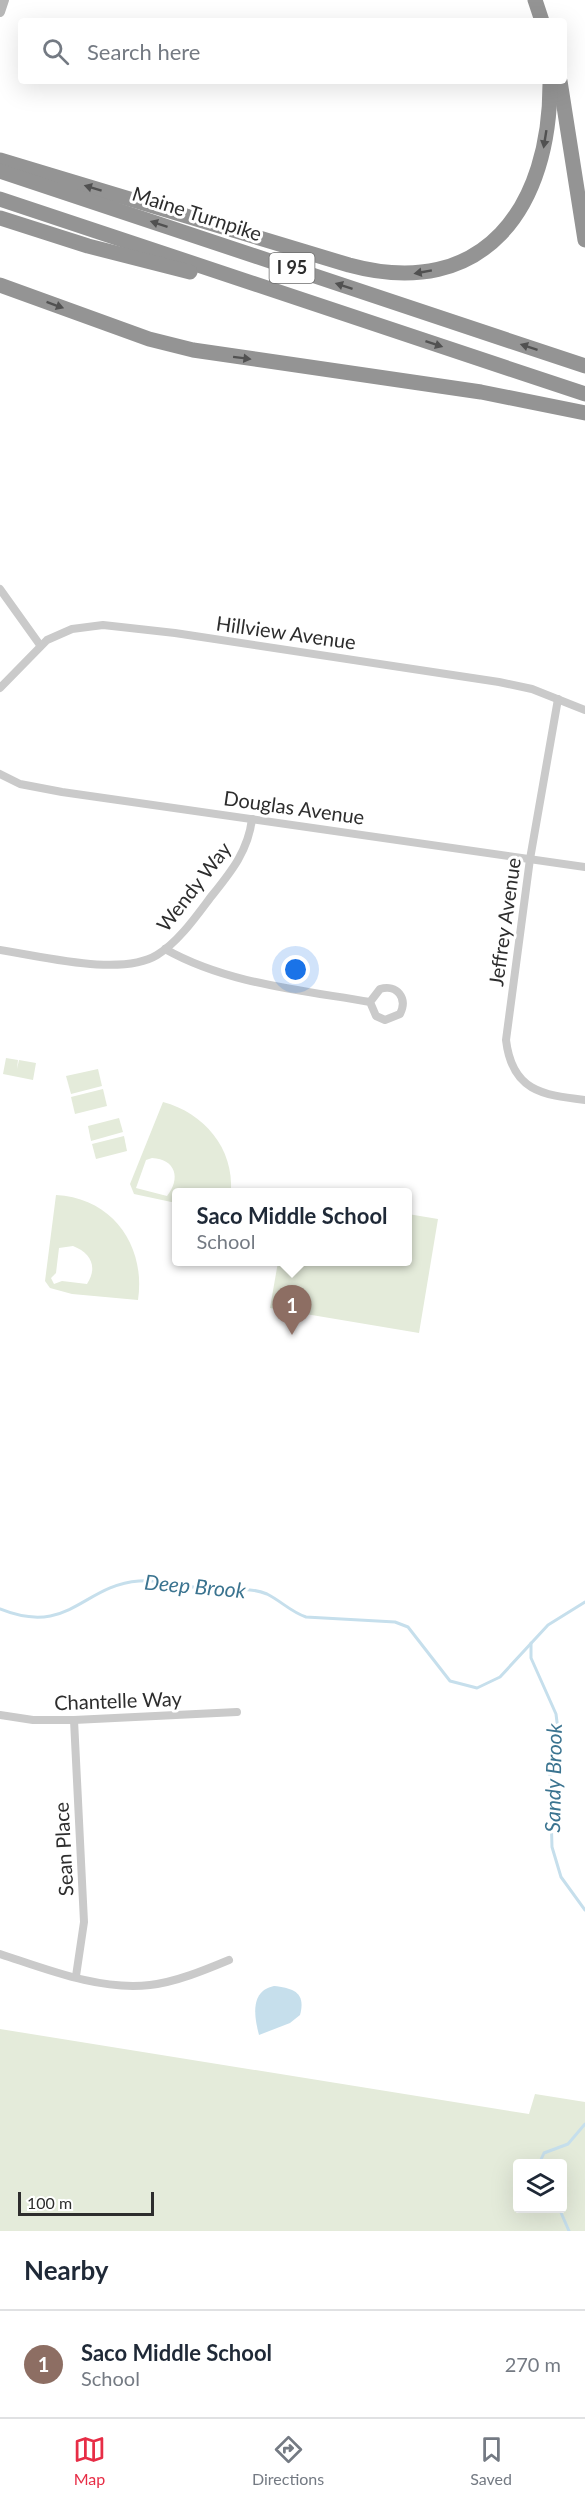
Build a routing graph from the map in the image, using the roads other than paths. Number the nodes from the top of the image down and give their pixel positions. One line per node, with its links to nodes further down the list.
1 (4, 0): 4 (main road)
2 (536, 0): 5 (highway)
3 (545, 0): 6 (highway)
4 (0, 12)
5 (541, 18)
6 (550, 18)
7 (550, 84): 9 (highway, one-way to 9)
8 (560, 84): 13 (highway)
9 (0, 160)
10 (0, 171): 16 (highway, Maine Turnpike / I 95, one-way to 10)
11 (0, 199): 15 (highway, I 95)
12 (0, 218): 15 (highway)
13 (585, 240)
14 (0, 285): 18 (highway, one-way to 18)
15 (292, 297): 17 (highway, I 95, one-way to 17)
16 (585, 366)
17 (585, 394)
18 (585, 413)
19 (0, 589): 20 (street)
20 (40, 645): 21 (street, Hillview Avenue); 22 (street, Hillview Avenue)
21 (0, 688)
22 (558, 699): 23 (street, Hillview Avenue); 26 (street, Jeffrey Avenue)
23 (585, 710)
24 (0, 774): 25 (street, Douglas Avenue)
25 (252, 819): 26 (street, Douglas Avenue); 29 (street, Wendy Way)
26 (530, 859): 27 (street, Douglas Avenue); 31 (street, Jeffrey Avenue)
27 (585, 867)
28 (0, 950): 29 (street, Wendy Way)
29 (165, 950): 30 (street)
30 (370, 1002): 30 (street)
31 (585, 1100)
32 (237, 1712): 34 (street, Chantelle Way)
33 (0, 1715): 34 (street, Chantelle Way)
34 (74, 1720): 37 (street, Sean Place)
35 (0, 1954): 37 (street)
36 (229, 1960): 37 (street)
37 (76, 1976)

